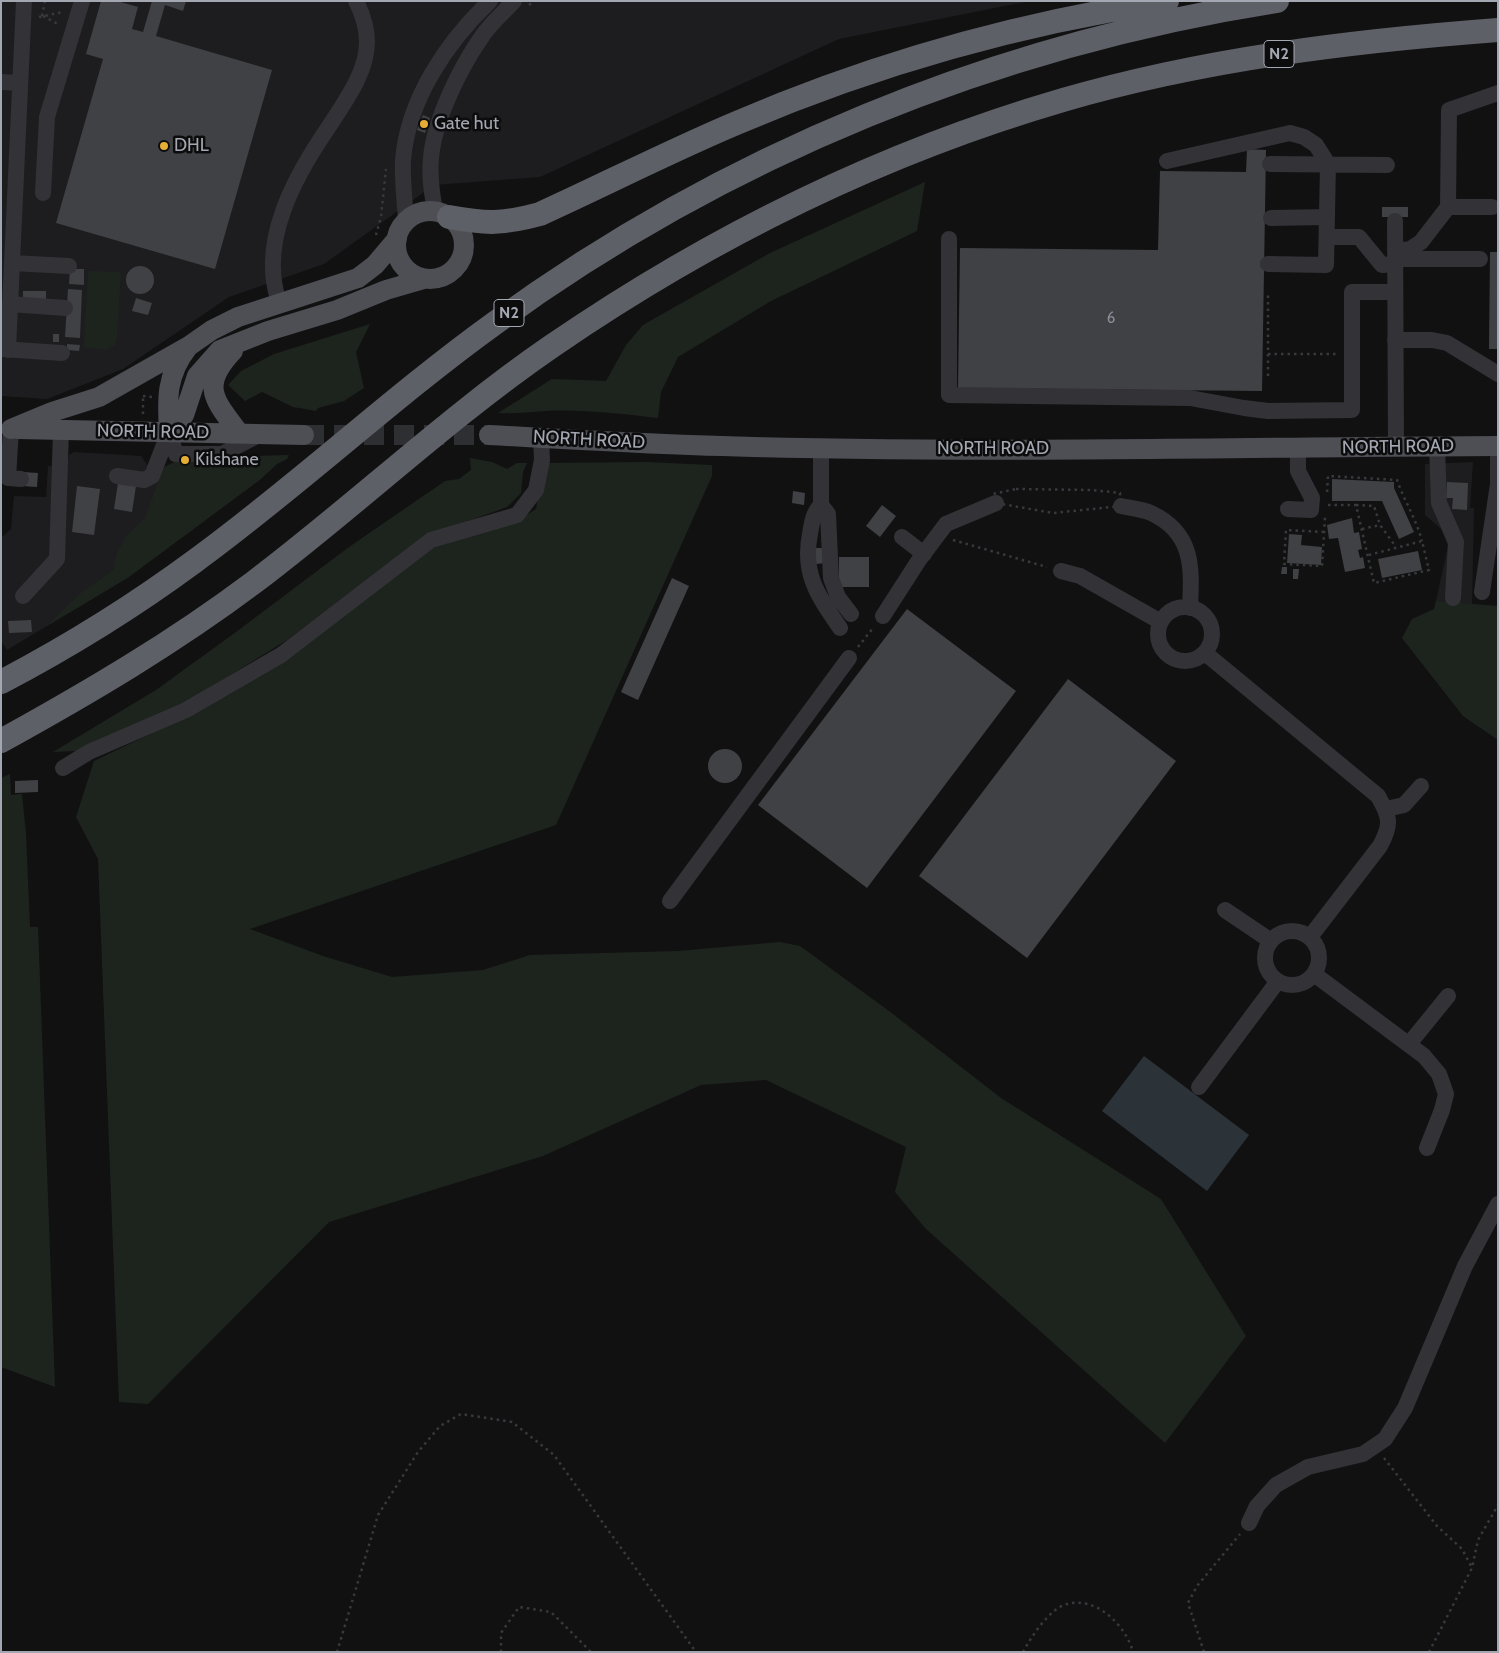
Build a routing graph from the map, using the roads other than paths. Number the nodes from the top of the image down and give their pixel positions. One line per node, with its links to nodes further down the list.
1 (82, 1): 16 (street)
2 (356, 1): 34 (street)
3 (490, 1): 23 (street)
4 (1167, 1): 19 (highway)
5 (1277, 1): 75 (highway, N2)
6 (24, 4): 10 (street)
7 (519, 6): 19 (street)
8 (1498, 30): 76 (highway, N2)
9 (1, 82): 10 (street)
10 (20, 83): 29 (street)
11 (1498, 93): 18 (street)
12 (1167, 161): 14 (street)
13 (1270, 164): 14 (street)
14 (1328, 164): 15 (street); 20 (street)
15 (1387, 165)
16 (43, 192)
17 (1492, 207): 18 (street)
18 (1448, 208): 27 (street)
19 (442, 214): 23 (main road); 32 (main road)
20 (1327, 217): 21 (street); 24 (street)
21 (1271, 218)
22 (1395, 221): 27 (street)
23 (406, 222): 25 (main road)
24 (1327, 237): 27 (street); 30 (street)
25 (397, 239): 32 (main road); 34 (main road)
26 (949, 239): 33 (street)
27 (1395, 258): 28 (street); 33 (street)
28 (1480, 259)
29 (12, 263): 31 (street); 35 (street)
30 (1268, 264)
31 (69, 266)
32 (424, 279): 38 (main road)
33 (1395, 292): 37 (street)
34 (279, 302): 39 (main road)
35 (10, 304): 36 (street); 40 (street)
36 (65, 308)
37 (1395, 340): 42 (street); 53 (street)
38 (241, 342): 45 (main road); 46 (main road)
39 (189, 346): 43 (main road); 45 (main road)
40 (5, 349): 41 (street)
41 (62, 353)
42 (1498, 374)
43 (6, 429): 44 (main road, NORTH ROAD); 57 (street)
44 (61, 430): 45 (main road, NORTH ROAD); 66 (street)
45 (169, 432): 46 (main road, NORTH ROAD); 47 (street); 56 (street)
46 (239, 434): 47 (main road, NORTH ROAD)
47 (261, 434): 48 (main road, NORTH ROAD)
48 (304, 435)
49 (489, 436): 50 (main road, NORTH ROAD)
50 (542, 438): 54 (main road, NORTH ROAD); 77 (street)
51 (1438, 446): 52 (main road, NORTH ROAD); 53 (main road, NORTH ROAD); 67 (street)
52 (1498, 446): 65 (street)
53 (1396, 447): 55 (main road, NORTH ROAD)
54 (821, 448): 55 (main road, NORTH ROAD); 59 (street)
55 (1298, 449): 61 (street)
56 (117, 476)
57 (21, 479)
58 (996, 503): 63 (street)
59 (821, 505): 69 (street); 72 (street)
60 (1121, 506): 68 (street)
61 (1288, 509)
62 (902, 538): 63 (street)
63 (924, 554): 70 (street)
64 (1061, 571): 71 (street)
65 (1482, 592)
66 (23, 596)
67 (1453, 598)
68 (1190, 608): 71 (street); 73 (street)
69 (851, 614)
70 (883, 616)
71 (1161, 622): 73 (street)
72 (840, 628)
73 (1205, 653): 79 (street)
74 (849, 658): 80 (street)
75 (1, 682)
76 (1, 741)
77 (63, 768)
78 (1420, 786): 79 (street)
79 (1386, 809): 82 (street)
80 (670, 901)
81 (1225, 910): 83 (street)
82 (1310, 937): 83 (street); 84 (street)
83 (1271, 941): 85 (street)
84 (1314, 974): 85 (street); 87 (street)
85 (1278, 981): 88 (street)
86 (1448, 996): 87 (street)
87 (1409, 1044): 89 (street)
88 (1199, 1087)
89 (1427, 1148)
90 (1498, 1204): 91 (street)
91 (1249, 1523)

